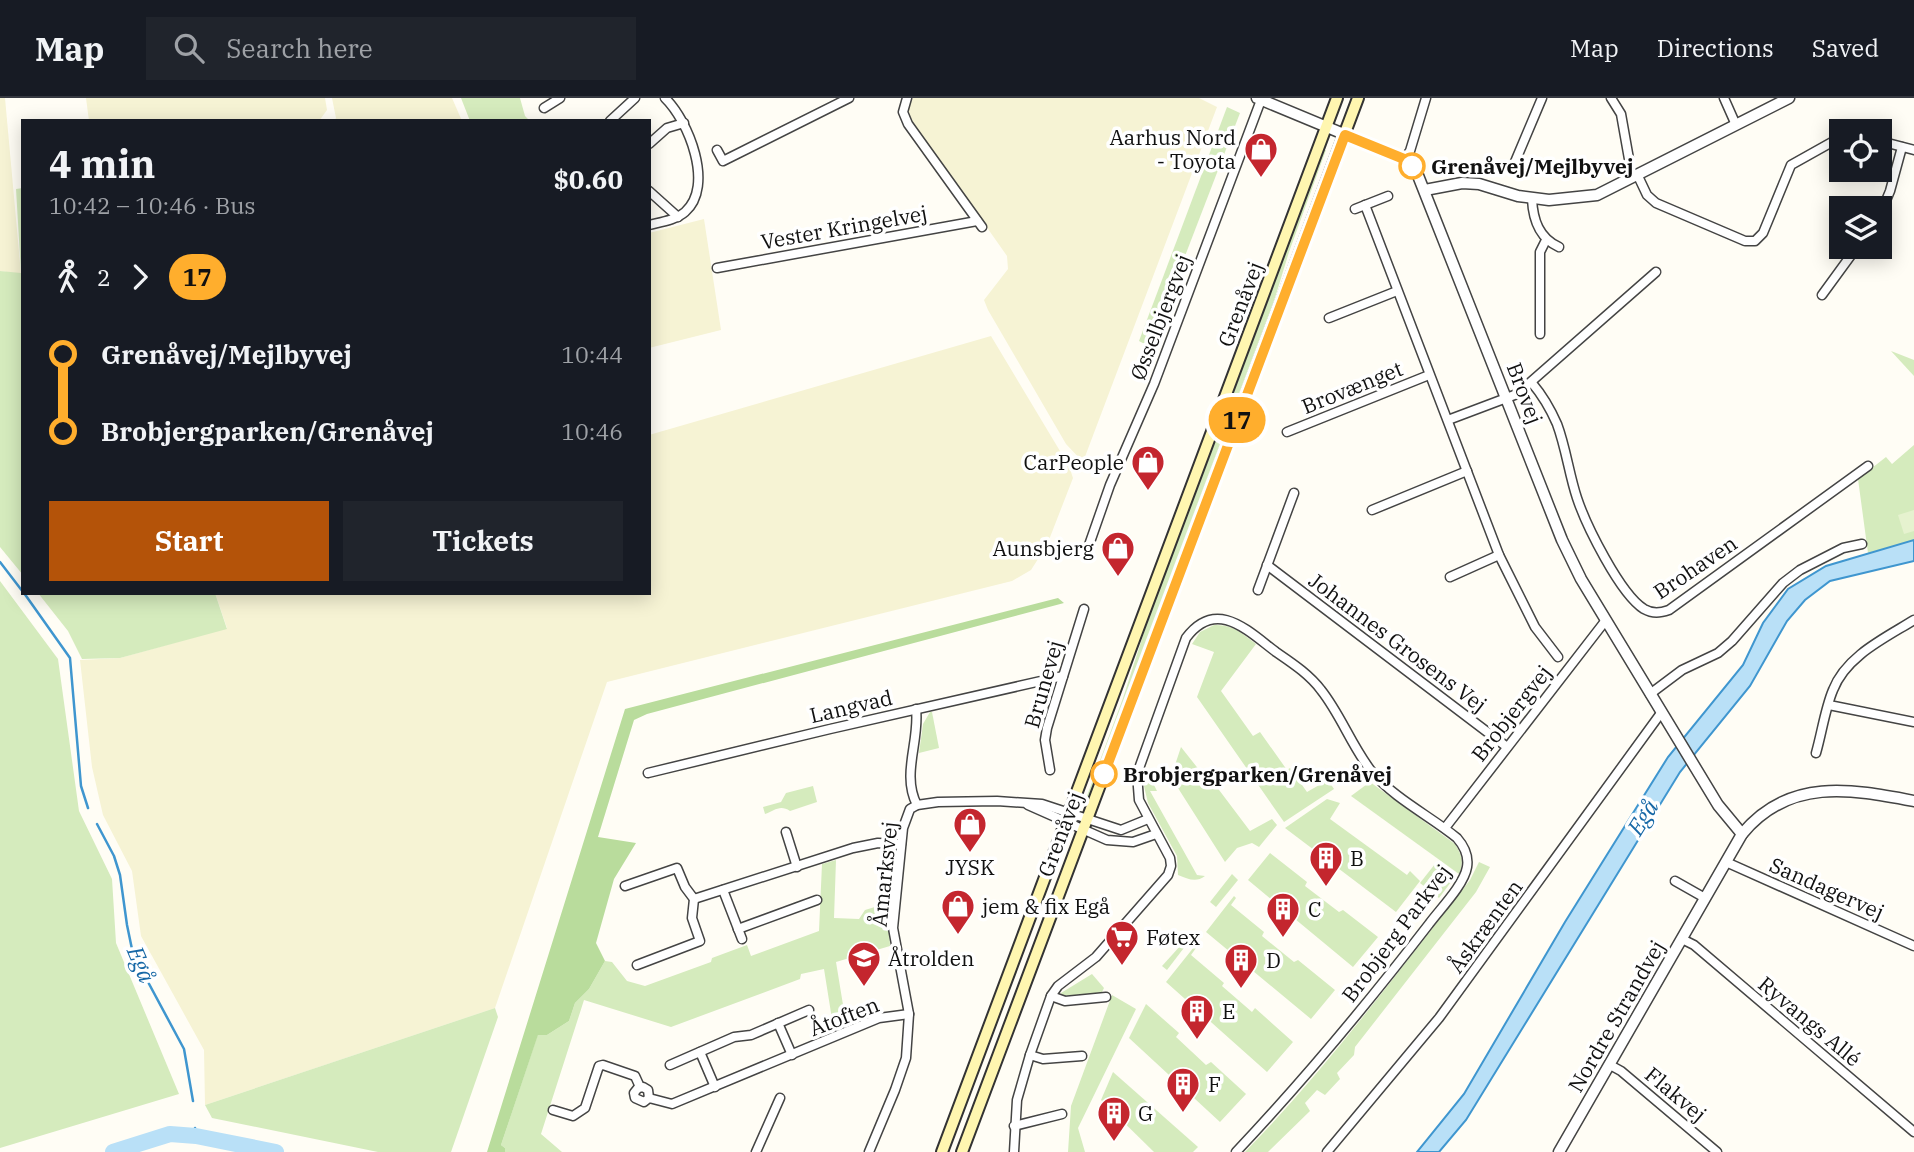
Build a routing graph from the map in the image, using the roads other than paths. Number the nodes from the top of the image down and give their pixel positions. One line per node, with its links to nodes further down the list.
1 (560, 98): 14 (street)
2 (635, 98): 15 (street)
3 (665, 98): 16 (street)
4 (849, 98): 24 (street)
5 (906, 98): 42 (street, Vester Kringelvej)
6 (1337, 98): 18 (main road, Grenåvej)
7 (1357, 98): 19 (main road, Grenåvej)
8 (1426, 98): 26 (street)
9 (1542, 98): 28 (street)
10 (1611, 98): 27 (street)
11 (1724, 98): 17 (street)
12 (1789, 98): 17 (street)
13 (1259, 99): 18 (street); 58 (street, Øsselbjergvej)
14 (544, 108)
15 (612, 119)
16 (684, 123): 20 (street); 37 (street)
17 (1736, 125): 29 (street)
18 (1326, 127): 19 (street); 79 (main road, Grenåvej)
19 (1345, 135): 26 (street); 81 (main road, Grenåvej)
20 (651, 142)
21 (1829, 144): 29 (street)
22 (1892, 144): 23 (street)
23 (1902, 147): 25 (street); 33 (street)
24 (717, 150)
25 (1914, 150)
26 (1404, 159): 30 (street, Brovej)
27 (1629, 159)
28 (1512, 169)
29 (1638, 176): 34 (street)
30 (1425, 190): 34 (street); 50 (street, Brovej)
31 (651, 192): 37 (street)
32 (1388, 195): 35 (street)
33 (1888, 196)
34 (1532, 198): 39 (street)
35 (1365, 205): 36 (street); 44 (street, Brovænget)
36 (1355, 209)
37 (678, 217): 38 (street)
38 (651, 224)
39 (1546, 240): 40 (street); 47 (street)
40 (1559, 247)
41 (1850, 259): 45 (street)
42 (717, 268)
43 (1656, 271): 49 (street)
44 (1397, 290): 46 (street); 48 (street, Brovænget)
45 (1822, 295)
46 (1329, 318)
47 (1539, 334)
48 (1429, 375): 51 (street, Brovænget); 52 (street, Brovænget)
49 (1532, 383): 50 (street); 53 (street, Brohaven)
50 (1506, 398): 51 (street); 64 (street, Brovej)
51 (1448, 421): 54 (street, Brovænget)
52 (1287, 432)
53 (1868, 466)
54 (1467, 471): 56 (street); 59 (street, Brovænget)
55 (1294, 493): 60 (street)
56 (1372, 510)
57 (1862, 544): 68 (street)
58 (1089, 545)
59 (1499, 555): 61 (street); 66 (street, Brovænget)
60 (1267, 565): 62 (street); 73 (street, Johannes Grosens Vej)
61 (1450, 577)
62 (1258, 590)
63 (1084, 609): 67 (street, Brunevej)
64 (1606, 620): 68 (street, Brovej); 73 (street, Brobjergvej)
65 (1914, 620): 69 (street)
66 (1558, 657)
67 (1063, 676): 70 (street, Langvad); 75 (street, Brunevej)
68 (1650, 694): 71 (street, Brovej)
69 (1829, 705): 72 (street); 74 (street)
70 (916, 709): 76 (street, Langvad); 78 (street, Åmarksvej)
71 (1661, 713): 85 (street, Brovej); 123 (street, Åskrænten)
72 (1914, 722)
73 (1507, 747): 82 (street, Brobjergvej)
74 (1816, 753)
75 (1050, 770)
76 (648, 773)
77 (1914, 802): 85 (street, Nordre Strandvej)
78 (917, 805): 79 (street, Åmarksvej); 86 (street, Åmarksvej)
79 (1068, 817): 81 (street); 119 (main road, Grenåvej)
80 (1148, 818): 81 (street); 82 (street, Brobjerg Parkvej); 84 (street, Brobjerg Parkvej)
81 (1085, 824): 84 (street); 120 (main road, Grenåvej)
82 (1445, 828): 122 (street, Brobjerg Parkvej)
83 (786, 832): 88 (street)
84 (1156, 834): 100 (street, Brobjerg Parkvej)
85 (1742, 834): 87 (street, Nordre Strandvej)
86 (901, 844): 88 (street); 103 (street, Åmarksvej)
87 (1726, 862): 92 (street, Nordre Strandvej); 98 (street, Sandagervej)
88 (797, 867): 91 (street)
89 (1675, 881): 92 (street)
90 (625, 887): 93 (street)
91 (723, 890): 93 (street); 95 (street)
92 (1705, 898): 97 (street, Nordre Strandvej)
93 (694, 899): 99 (street)
94 (817, 900): 95 (street)
95 (738, 929): 96 (street)
96 (742, 939)
97 (1682, 939): 110 (street, Nordre Strandvej); 116 (street, Ryvangs Allé)
98 (1914, 946)
99 (637, 965)
100 (1051, 996): 101 (street); 107 (street, Brobjerg Parkvej)
101 (1107, 997)
102 (809, 1010): 104 (street, Åtoften)
103 (909, 1014): 106 (street, Åtoften); 118 (street, Åmarksvej)
104 (778, 1023): 105 (street, Åtoften); 106 (street, Åtoften)
105 (700, 1052): 109 (street, Åtoften); 111 (street)
106 (792, 1055): 111 (street, Åtoften)
107 (1030, 1055): 108 (street); 115 (street, Brobjerg Parkvej)
108 (1082, 1056)
109 (670, 1065)
110 (1610, 1065): 124 (street, Nordre Strandvej); 125 (street, Flakvej)
111 (715, 1087): 113 (street, Åtoften)
112 (780, 1098): 117 (street)
113 (553, 1110)
114 (1062, 1114): 115 (street)
115 (1014, 1126): 121 (street, Brobjerg Parkvej)
116 (1914, 1132)
117 (756, 1152)
118 (869, 1152)
119 (942, 1152)
120 (962, 1152)
121 (1014, 1152)
122 (1236, 1152)
123 (1327, 1152)
124 (1559, 1152)
125 (1717, 1152)

